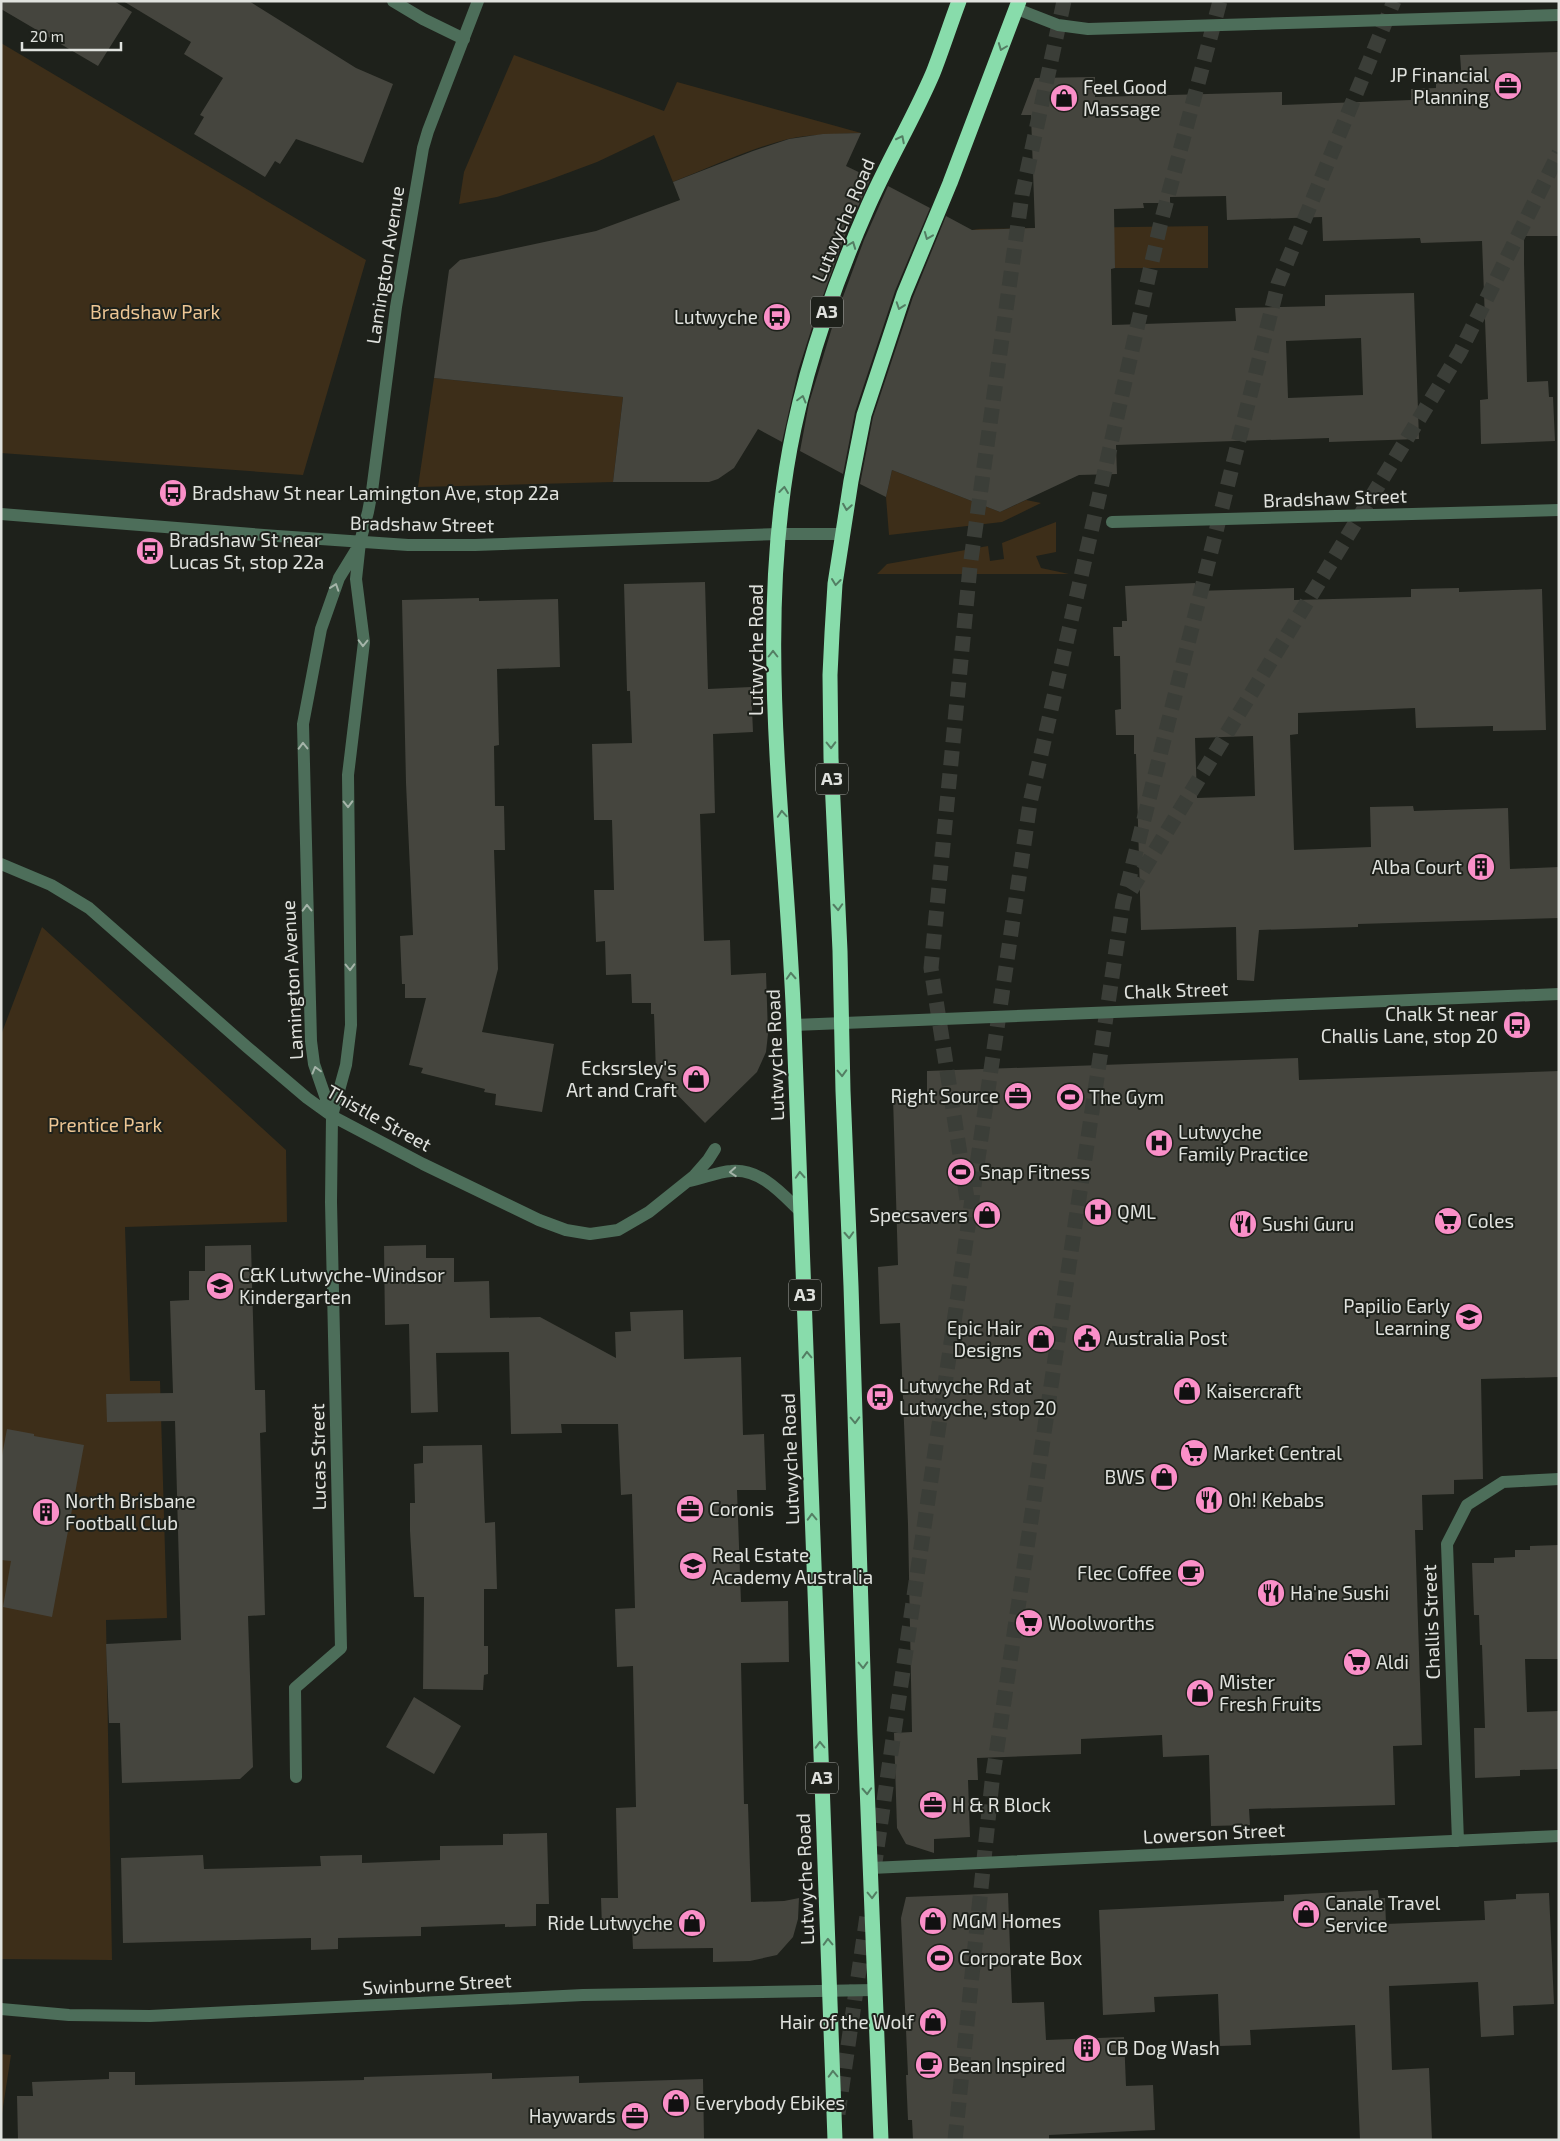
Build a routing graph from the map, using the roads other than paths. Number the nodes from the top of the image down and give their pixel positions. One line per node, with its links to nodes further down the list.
1 (393, 1): 6 (street)
2 (478, 1): 6 (street, Lamington Avenue)
3 (958, 1): 10 (highway, Lutwyche Road / A3, one-way to 3)
4 (1018, 5): 5 (street); 11 (highway, A3, one-way to 11)
5 (1559, 15)
6 (464, 39): 12 (street, Lamington Avenue)
7 (1559, 510): 9 (street, Bradshaw Street)
8 (1, 514): 12 (street, Bradshaw Street)
9 (1112, 522)
10 (779, 534): 11 (street, Bradshaw Street); 12 (street, Bradshaw Street); 16 (highway, Lutwyche Road / A3, one-way to 10)
11 (843, 534): 15 (highway, A3, one-way to 15)
12 (360, 542): 17 (street, Lamington Avenue, one-way to 17); 17 (street, Lamington Avenue, one-way to 12)
13 (1, 864): 17 (street, Thistle Street)
14 (1559, 994): 15 (street, Chalk Street)
15 (841, 1024): 16 (street, Chalk Street); 25 (highway, A3, one-way to 25)
16 (794, 1025): 20 (highway, Lutwyche Road / A3, one-way to 16)
17 (332, 1116): 19 (street, Thistle Street); 22 (street, Lucas Street)
18 (715, 1149): 19 (street, Thistle Street)
19 (687, 1182): 20 (street, one-way to 19)
20 (802, 1213): 27 (highway, Lutwyche Road / A3, one-way to 20)
21 (1559, 1479): 24 (street, Challis Street)
22 (296, 1776)
23 (1559, 1836): 24 (street, Lowerson Street)
24 (1458, 1841): 25 (street, Lowerson Street)
25 (871, 1868): 26 (highway, A3, one-way to 26)
26 (874, 1990): 27 (street, Swinburne Street); 30 (highway, A3)
27 (830, 1991): 28 (street, Swinburne Street); 29 (highway, Lutwyche Road / A3, one-way to 27)
28 (1, 2009)
29 (835, 2140)
30 (880, 2140)

